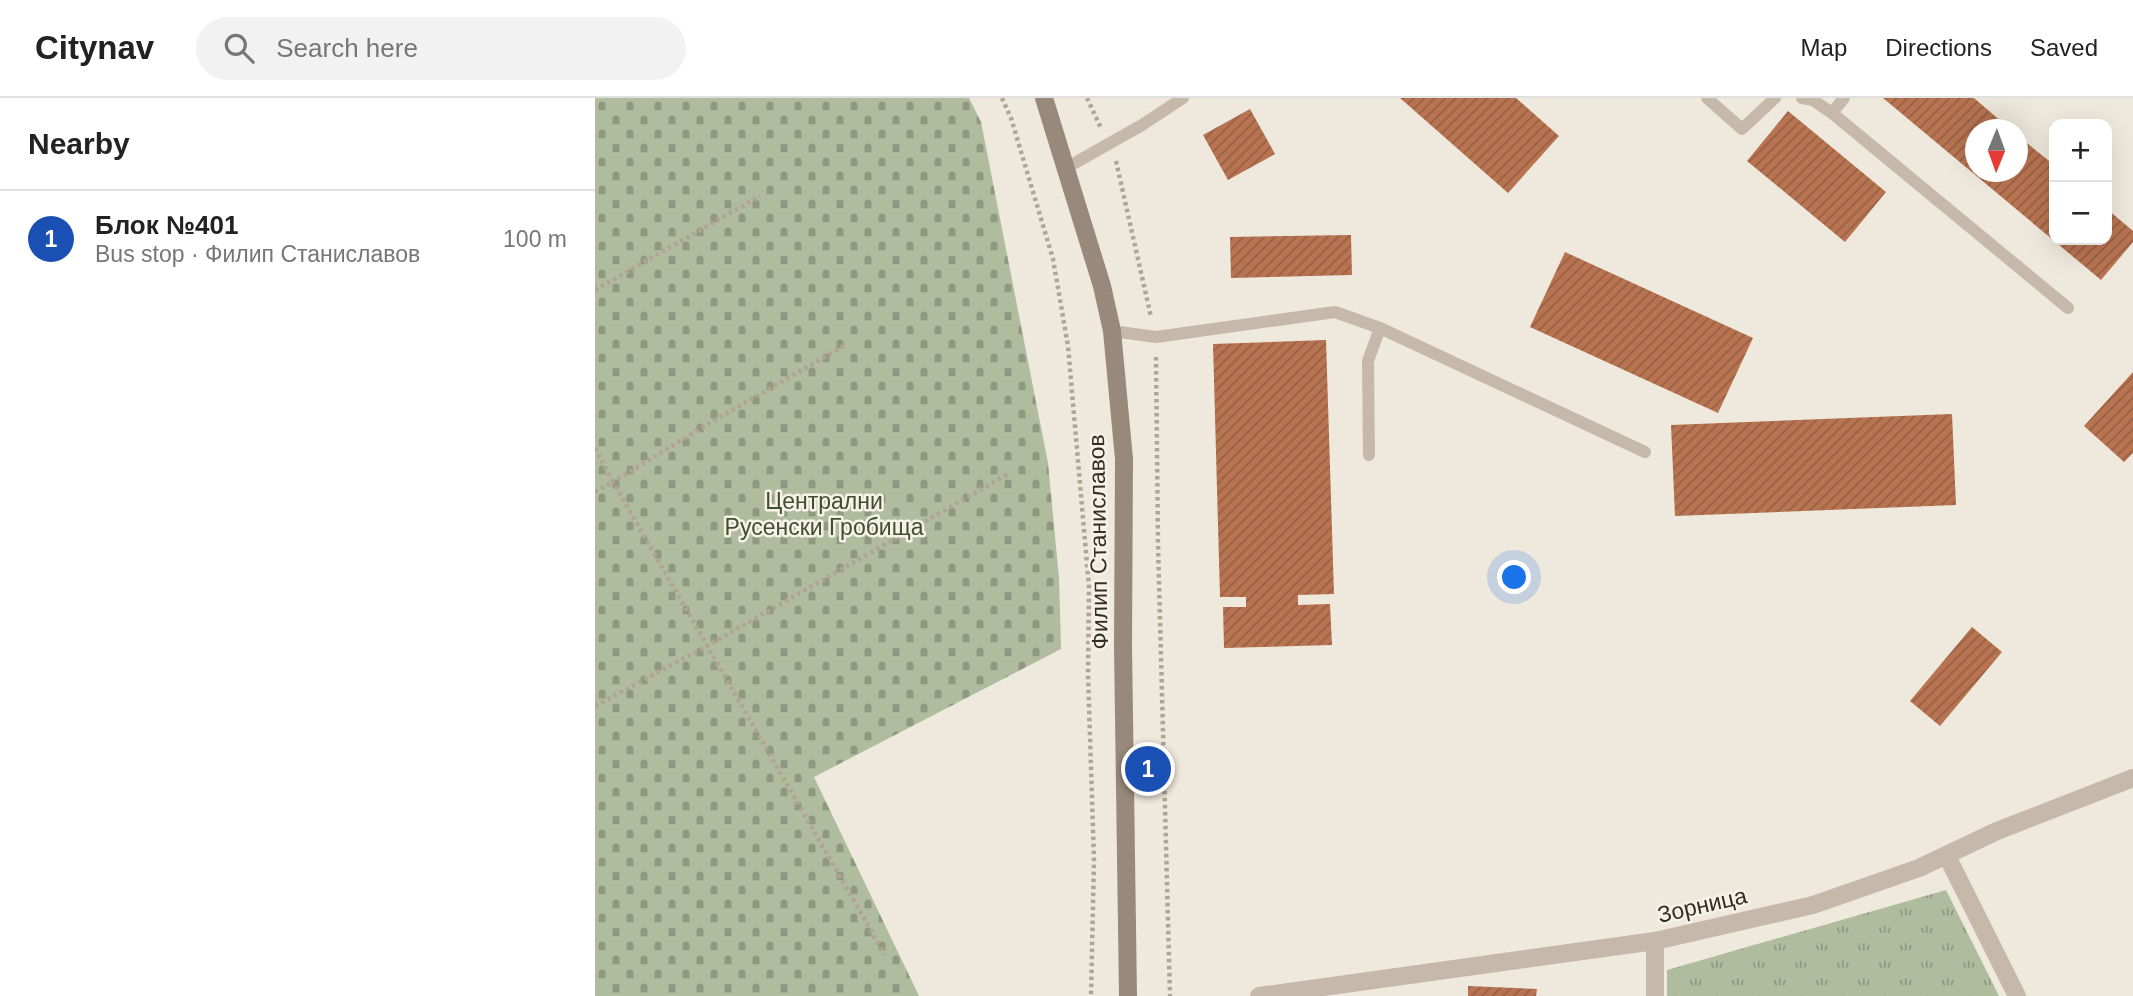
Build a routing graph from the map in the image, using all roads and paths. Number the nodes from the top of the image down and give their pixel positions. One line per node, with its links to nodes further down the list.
1 (1002, 98): 31 (path)
2 (1044, 98): 11 (main road, Филип Станиславов)
3 (1087, 98): 10 (path)
4 (1183, 98): 10 (lane)
5 (1707, 98): 6 (lane)
6 (1775, 98)
7 (1802, 98): 9 (lane)
8 (1844, 98): 9 (lane)
9 (1832, 113): 14 (lane)
10 (1108, 144): 11 (lane); 17 (path)
11 (1066, 168): 16 (main road, Филип Станиславов)
12 (760, 196): 13 (path)
13 (595, 290)
14 (2068, 308)
15 (1380, 328): 17 (lane); 20 (lane); 21 (lane)
16 (1112, 331): 17 (lane); 32 (main road, Филип Станиславов)
17 (1156, 337): 33 (path)
18 (844, 345): 23 (path)
19 (595, 448): 23 (path)
20 (1646, 452)
21 (1369, 455)
22 (1008, 474): 25 (path)
23 (613, 482): 24 (path); 25 (path)
24 (595, 492)
25 (707, 646): 26 (path); 30 (path)
26 (595, 706)
27 (2133, 778): 28 (street, Зорница)
28 (1947, 856): 29 (street, Зорница); 36 (street)
29 (1655, 941): 34 (street, Зорница); 35 (street)
30 (885, 955)
31 (1091, 996)
32 (1128, 996)
33 (1170, 996)
34 (1259, 996)
35 (1655, 996)
36 (2017, 996)

